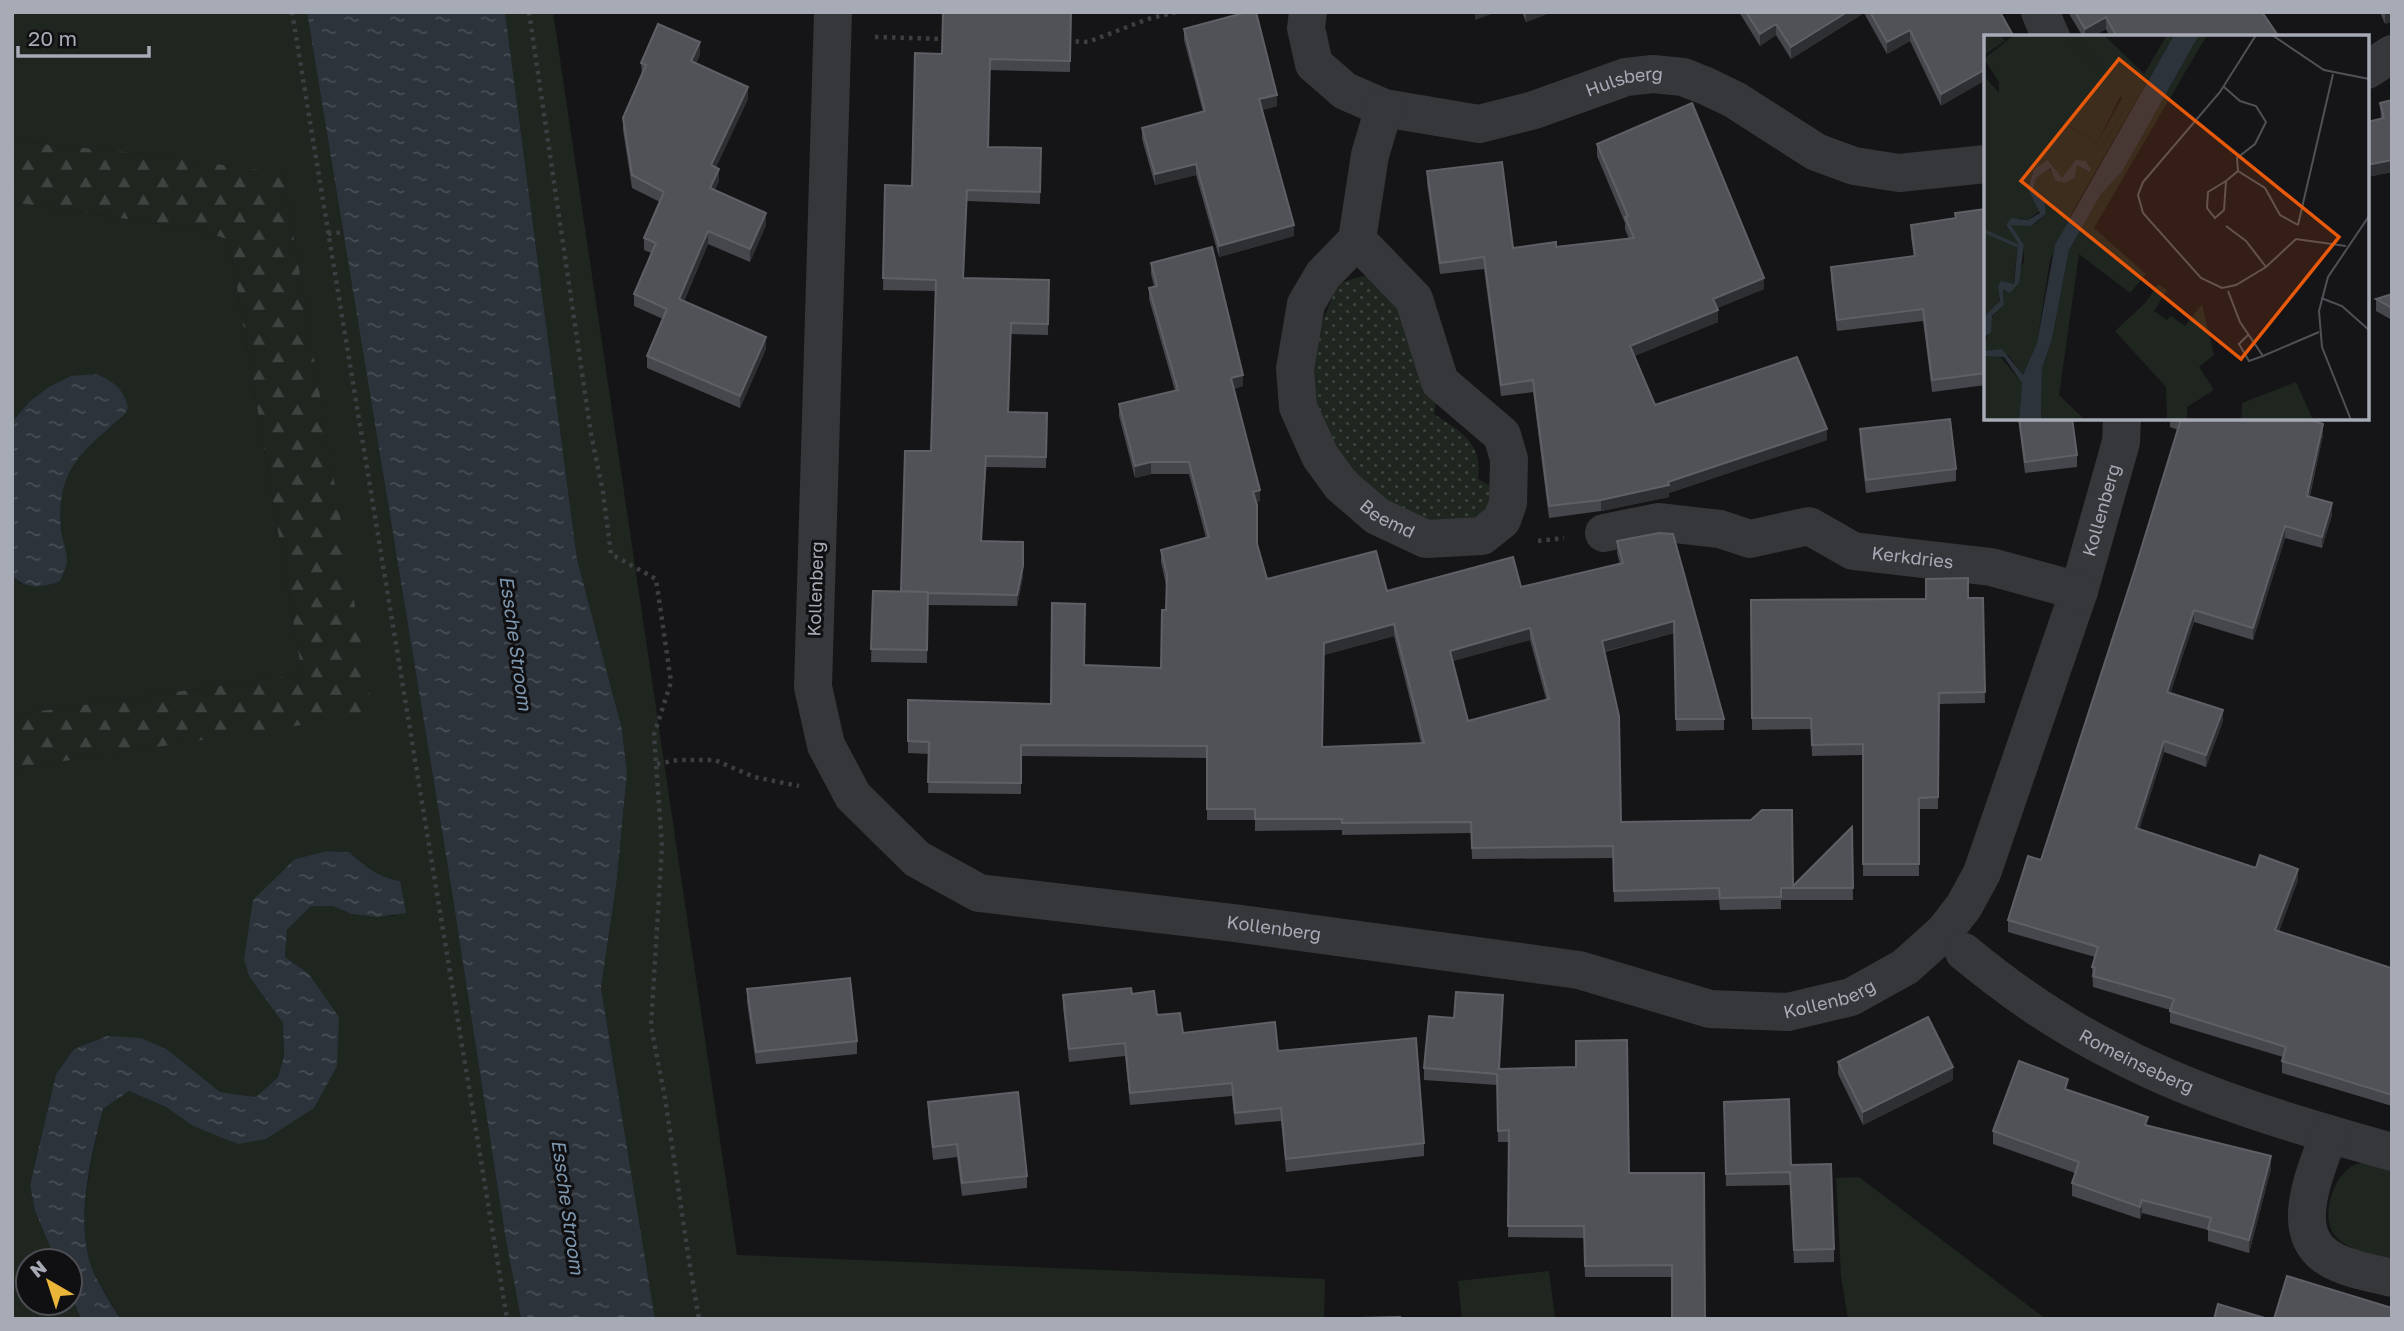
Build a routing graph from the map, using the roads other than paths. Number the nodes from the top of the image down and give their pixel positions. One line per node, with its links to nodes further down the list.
1 (1308, 12): 7 (street, Hulsberg)
2 (2040, 12): 4 (street)
3 (832, 23): 12 (street, Kollenberg)
4 (2050, 35)
5 (2392, 54): 6 (street)
6 (2369, 69)
7 (1384, 108): 8 (street, Hulsberg); 9 (street)
8 (1984, 164)
9 (1357, 240): 9 (street, Beemd)
10 (2122, 420): 12 (street, Kollenberg)
11 (1604, 533): 12 (street, Kerkdries)
12 (2079, 592)
13 (1964, 952): 14 (street, Romeinseberg)
14 (2329, 1134): 15 (street, Romeinseberg); 16 (street)
15 (2392, 1152)
16 (2392, 1278)

